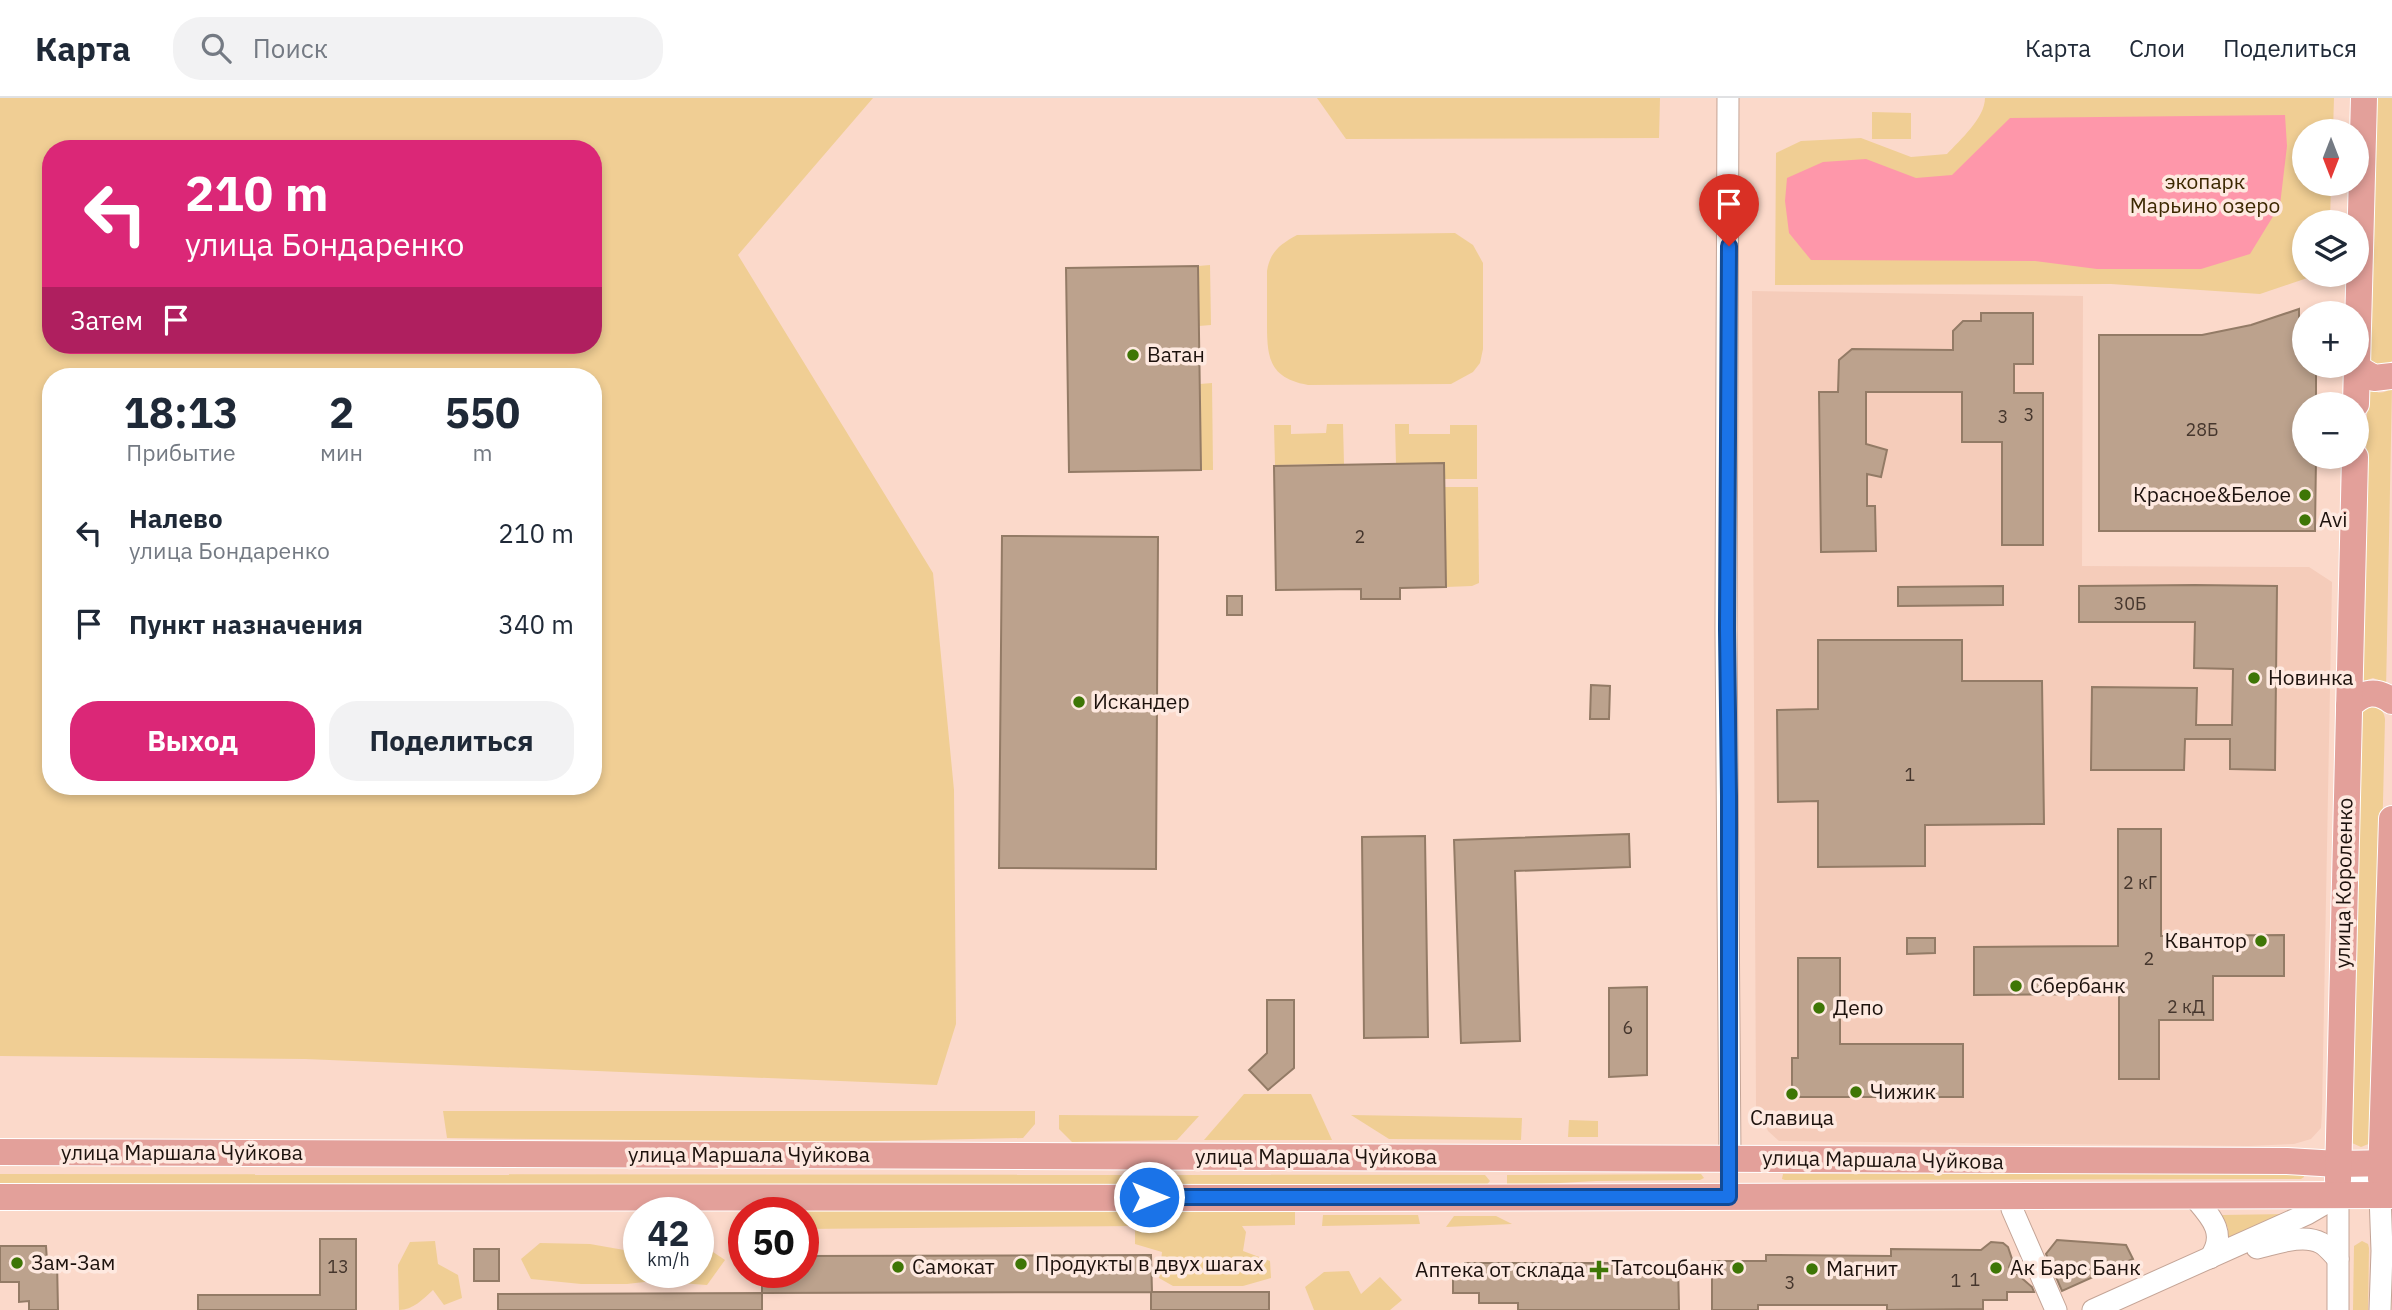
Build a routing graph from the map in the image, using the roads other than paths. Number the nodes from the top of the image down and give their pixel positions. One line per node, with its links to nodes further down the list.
1 (1728, 98): 12 (street)
2 (2364, 98): 3 (main road)
3 (2359, 301)
4 (2369, 375): 5 (main road)
5 (2392, 376)
6 (2355, 469): 8 (main road, улица Короленко)
7 (2392, 701): 8 (main road)
8 (2349, 706): 14 (main road, улица Короленко)
9 (2392, 819): 13 (main road)
10 (0, 1152): 11 (main road, улица Маршала Чуйкова)
11 (1487, 1158): 12 (main road, улица Маршала Чуйкова); 19 (main road)
12 (1730, 1159): 14 (main road, улица Маршала Чуйкова); 20 (main road)
13 (2387, 1163): 14 (main road, улица Маршала Чуйкова); 15 (main road); 17 (street)
14 (2338, 1164): 17 (main road, улица Короленко)
15 (2386, 1195): 17 (main road, улица Маршала Чуйкова); 27 (street)
16 (2194, 1196): 17 (main road, улица Маршала Чуйкова); 21 (main road, улица Маршала Чуйкова); 22 (street)
17 (2338, 1196): 22 (street); 23 (street, улица Короленко)
18 (0, 1197): 19 (main road, улица Маршала Чуйкова)
19 (1489, 1197): 20 (main road, улица Маршала Чуйкова)
20 (1729, 1197): 21 (main road, улица Маршала Чуйкова)
21 (2012, 1197): 24 (street)
22 (2210, 1258): 23 (street); 25 (street)
23 (2338, 1259): 26 (street, улица Короленко)
24 (2056, 1310)
25 (2094, 1310)
26 (2338, 1310)
27 (2380, 1310)

